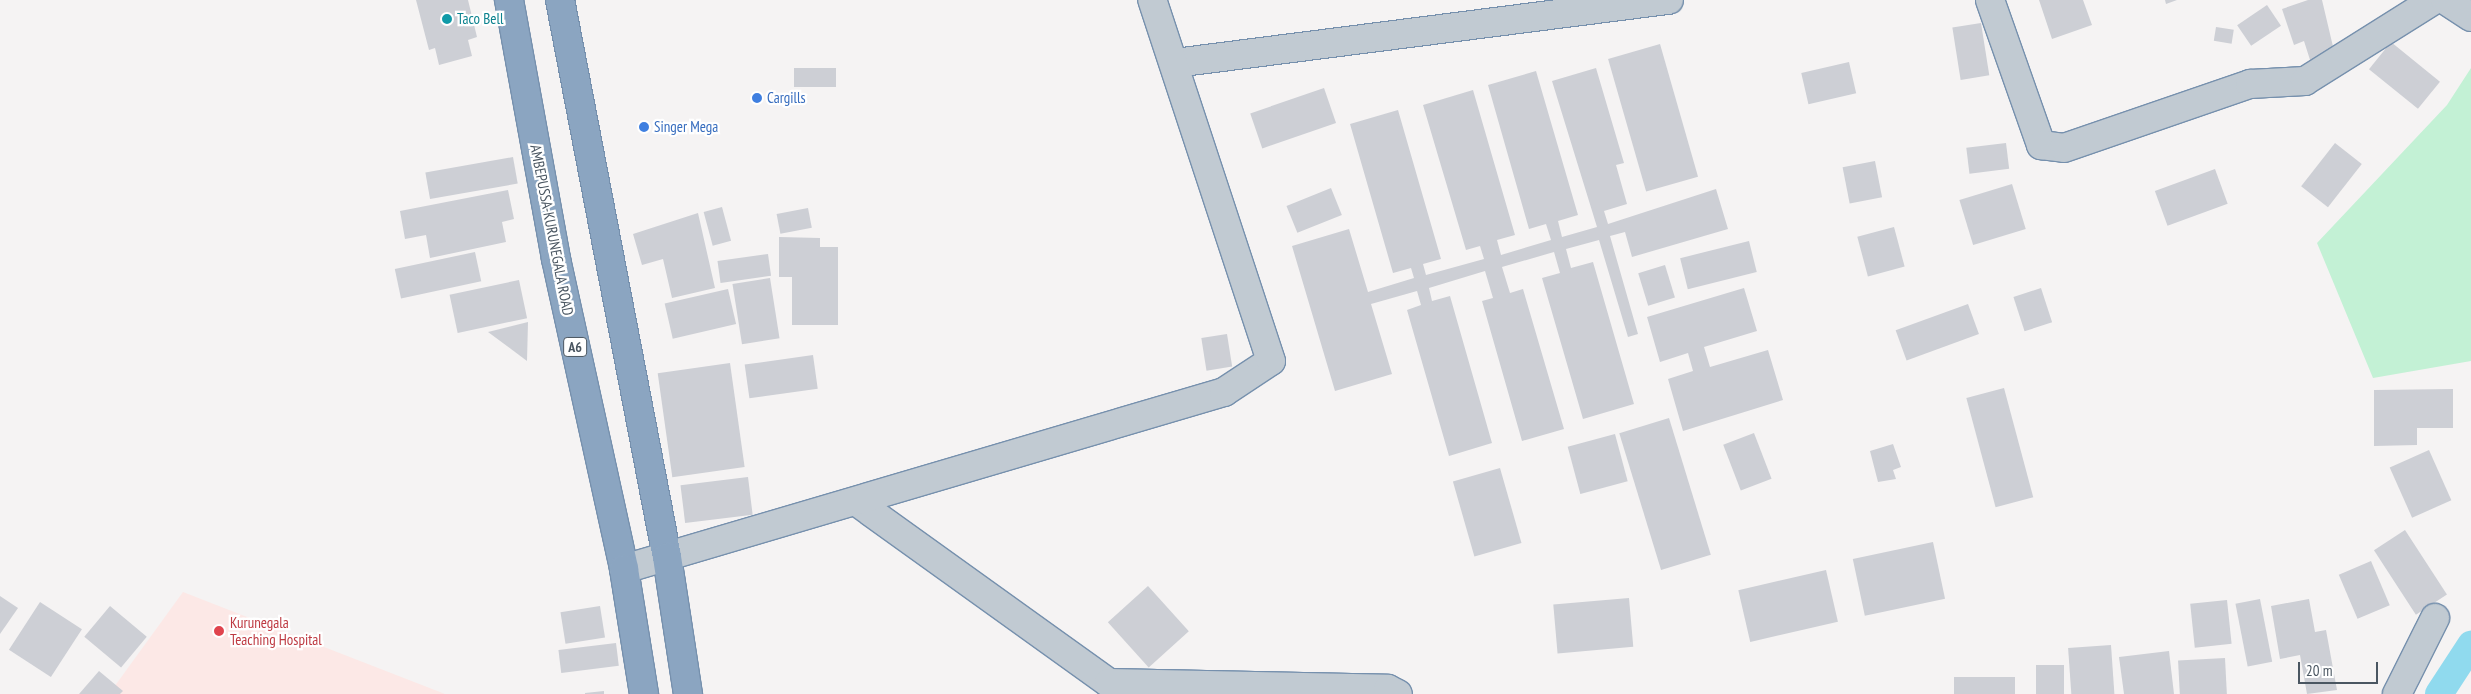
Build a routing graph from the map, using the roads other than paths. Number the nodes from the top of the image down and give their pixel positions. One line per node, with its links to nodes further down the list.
1 (509, 0): 12 (highway, AMBEPUSSA-KURUNEGALA ROAD / A6)
2 (560, 0): 11 (highway)
3 (1152, 0): 9 (street)
4 (1669, 0): 9 (street)
5 (1990, 0): 6 (street)
6 (2434, 0)
7 (2445, 0): 8 (street)
8 (2471, 17)
9 (1175, 63): 10 (street)
10 (857, 502): 11 (street); 16 (street)
11 (667, 557): 12 (street); 15 (highway)
12 (624, 570): 14 (highway, AMBEPUSSA-KURUNEGALA ROAD / A6)
13 (2435, 618): 17 (street)
14 (644, 694)
15 (688, 694)
16 (1398, 694)
17 (2396, 694)

